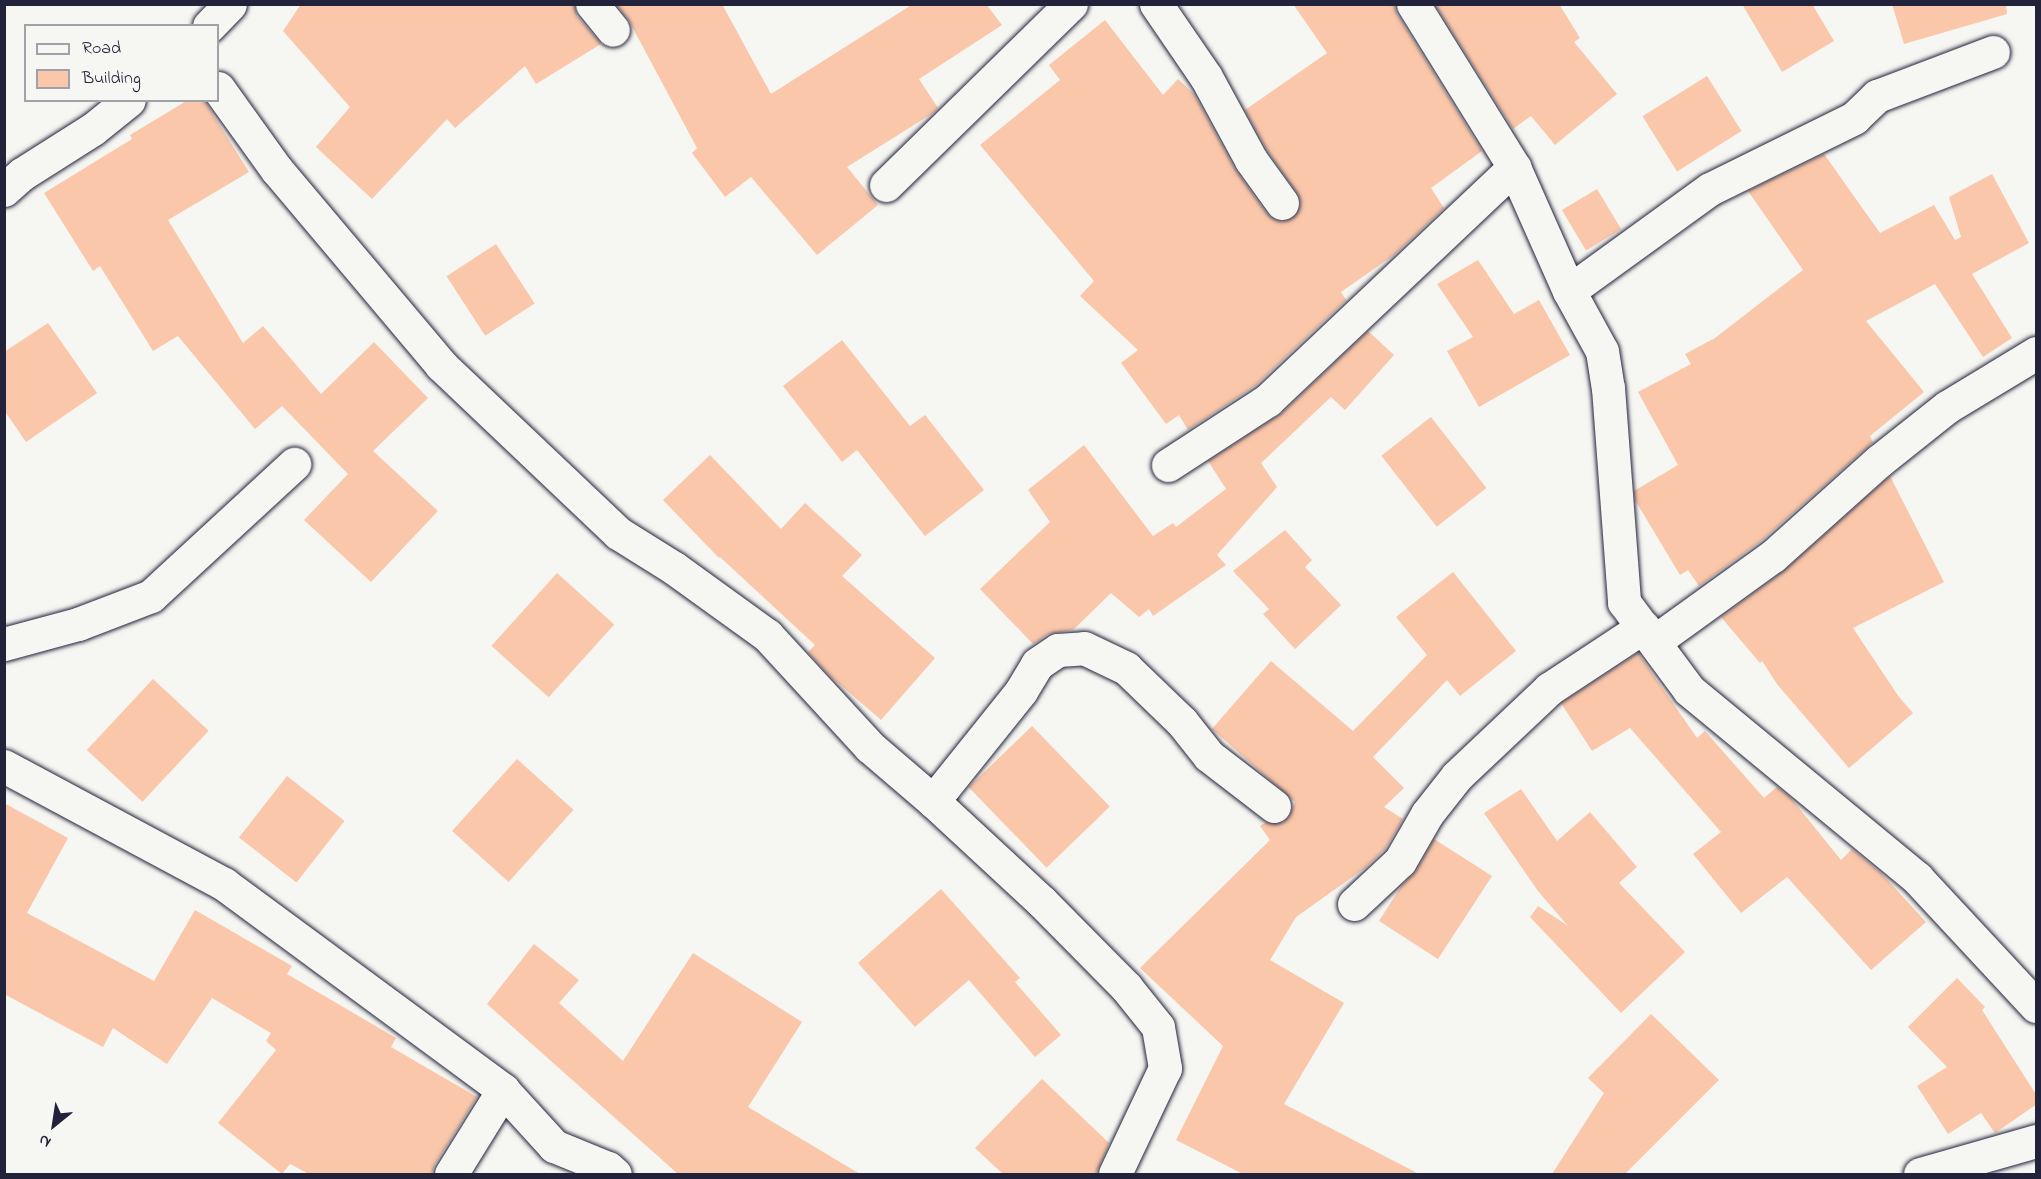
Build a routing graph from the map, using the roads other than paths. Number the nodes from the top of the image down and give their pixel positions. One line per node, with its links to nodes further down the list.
1 (230, 4): 6 (street)
2 (592, 4): 7 (street)
3 (1071, 4): 12 (street)
4 (1156, 4): 14 (street)
5 (1413, 4): 11 (street)
6 (211, 24)
7 (613, 30)
8 (1994, 52): 15 (street)
9 (219, 89): 22 (street)
10 (127, 102): 13 (street)
11 (1514, 167): 15 (street); 18 (street)
12 (886, 185)
13 (4, 190)
14 (1282, 203)
15 (1569, 291): 19 (street)
16 (2037, 353): 19 (street)
17 (294, 464): 20 (street)
18 (1168, 465)
19 (1649, 634): 24 (street); 25 (street)
20 (4, 644)
21 (4, 766): 26 (street)
22 (933, 801): 23 (street); 30 (street)
23 (1274, 807)
24 (1354, 904)
25 (2037, 1006)
26 (503, 1090): 28 (street); 29 (street)
27 (2037, 1141): 31 (street)
28 (451, 1174)
29 (615, 1174)
30 (1115, 1174)
31 (1920, 1174)

